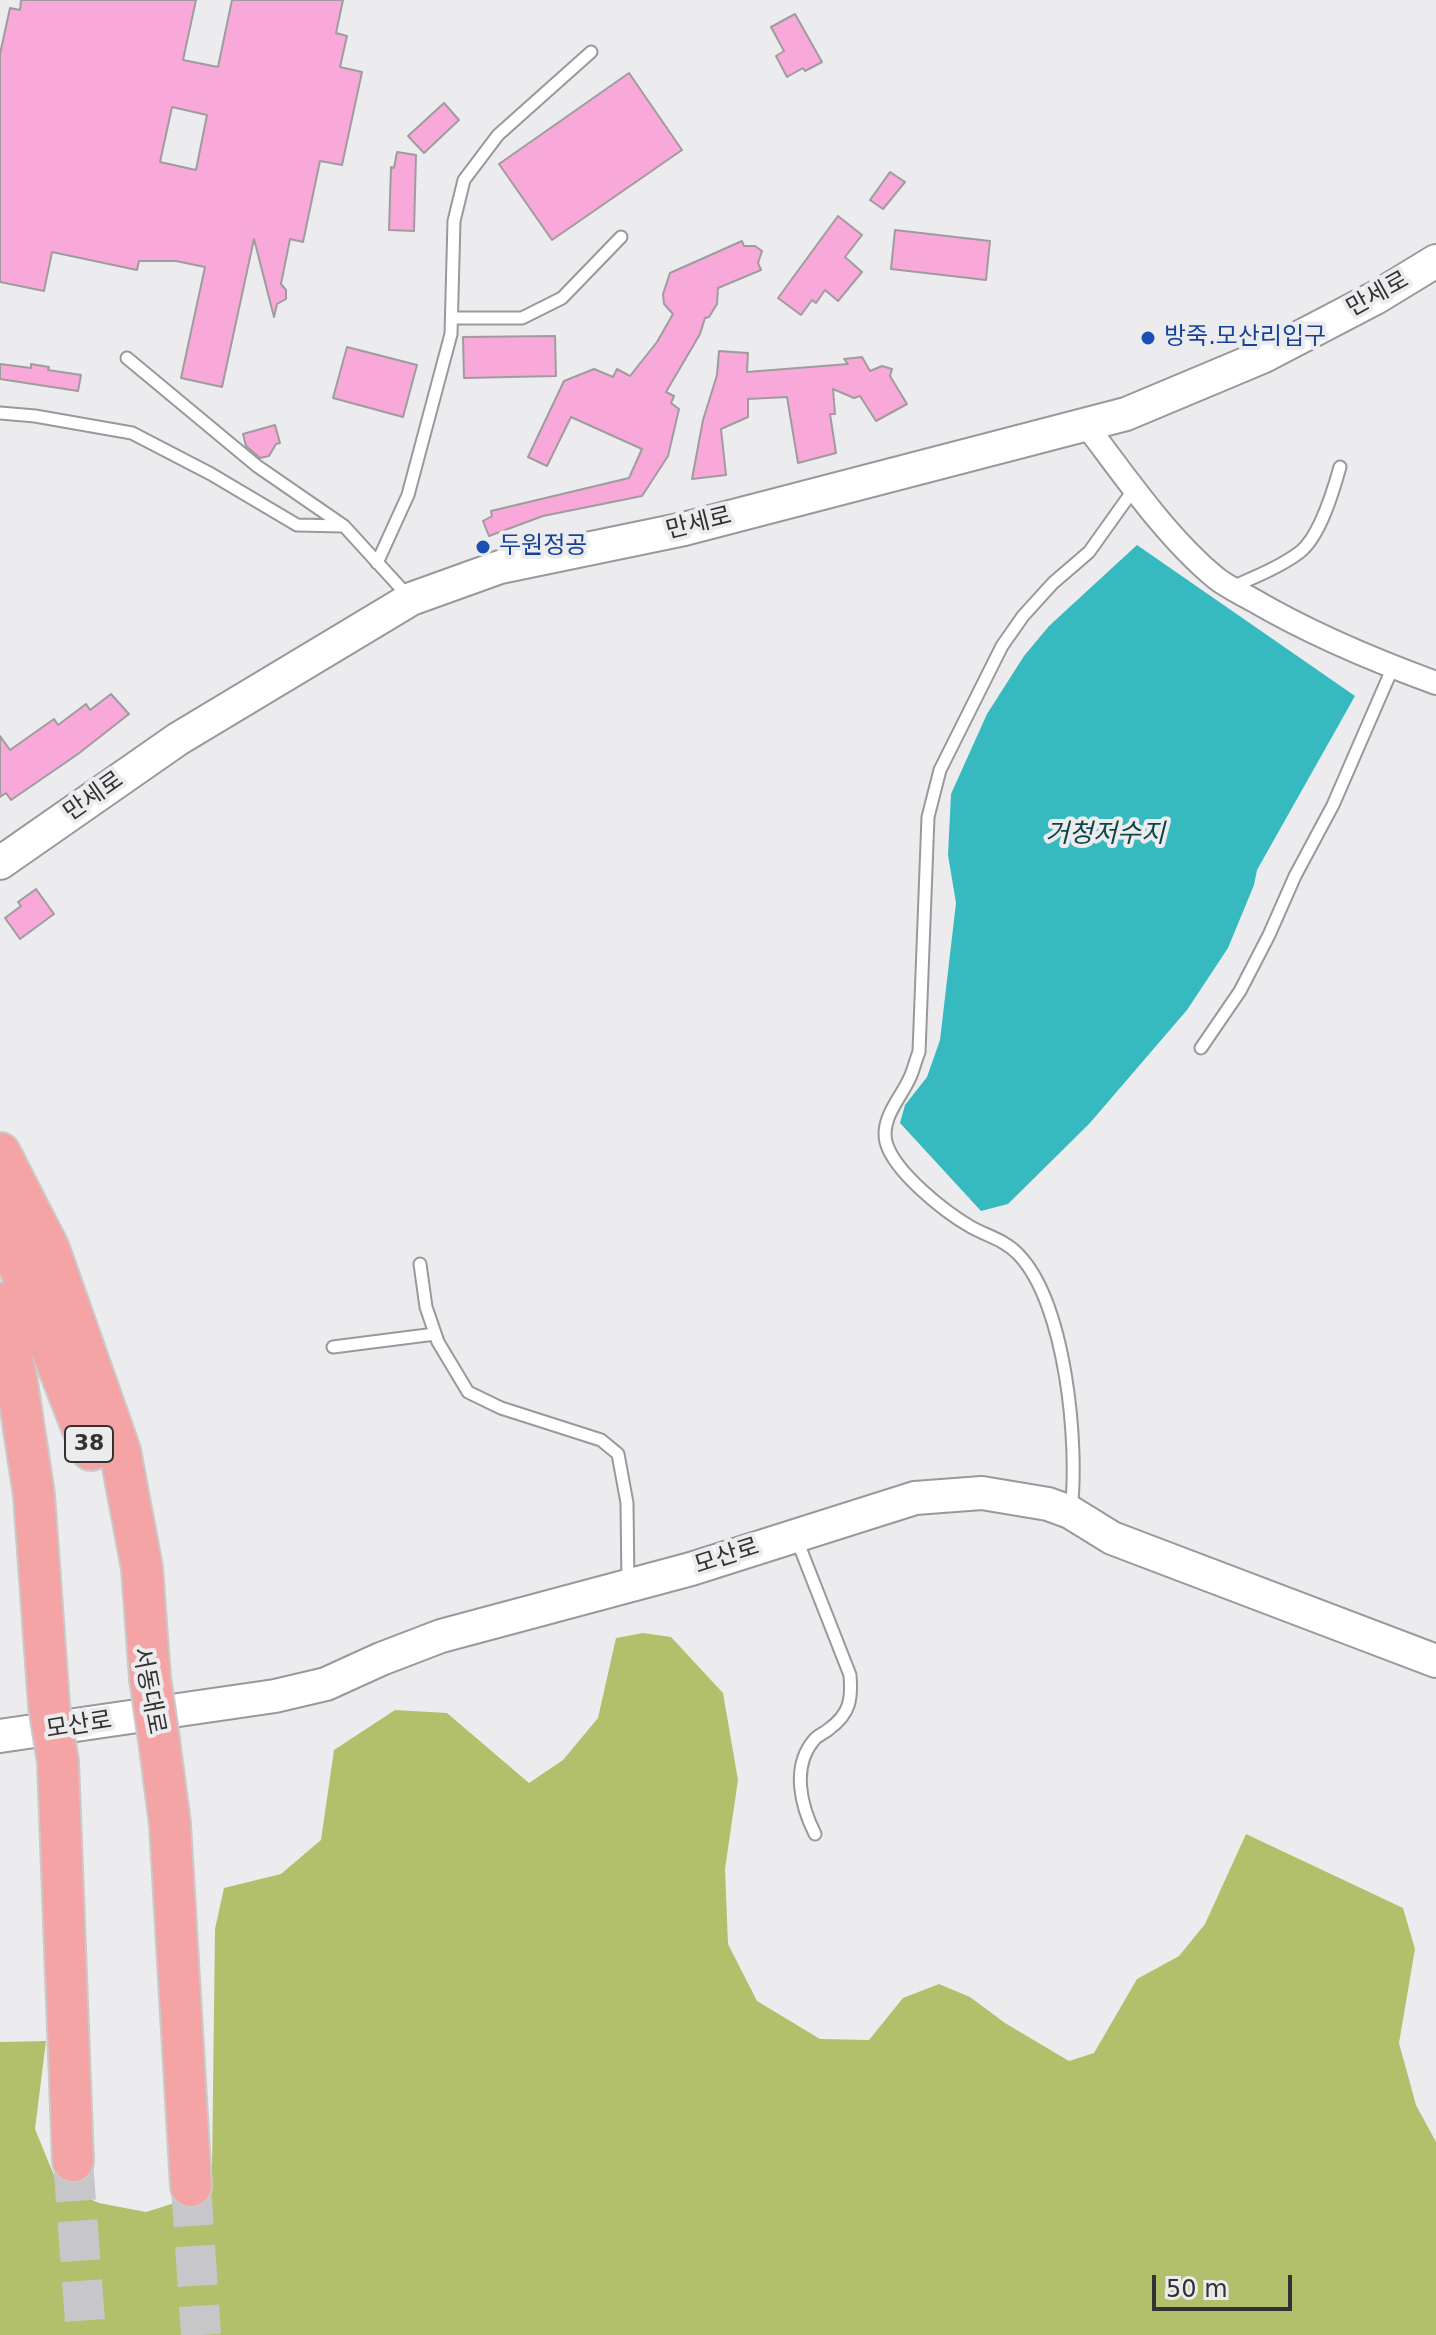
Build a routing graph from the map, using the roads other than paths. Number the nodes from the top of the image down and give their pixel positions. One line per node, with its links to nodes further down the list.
1 (591, 52): 4 (lane)
2 (621, 237): 4 (lane)
3 (1436, 261): 7 (main road, 만세로)
4 (452, 318): 11 (lane)
5 (127, 358): 10 (lane)
6 (0, 413): 10 (lane)
7 (1086, 425): 9 (street); 13 (main road, 만세로)
8 (1340, 467): 12 (lane)
9 (1134, 489): 12 (street); 25 (lane)
10 (344, 526): 11 (lane)
11 (377, 563): 13 (lane)
12 (1232, 587): 14 (street)
13 (411, 599): 16 (main road, 만세로)
14 (1393, 667): 15 (street); 17 (lane)
15 (1436, 683)
16 (0, 863)
17 (1201, 1048)
18 (0, 1153): 29 (highway)
19 (0, 1218): 29 (highway, 서동대로 / 38)
20 (420, 1264): 22 (lane)
21 (0, 1303): 30 (highway, 38)
22 (435, 1334): 23 (lane); 27 (lane)
23 (333, 1347)
24 (0, 1448): 30 (highway)
25 (1070, 1512): 26 (main road, 모산로); 28 (main road, 모산로)
26 (795, 1536): 27 (main road, 모산로); 32 (lane)
27 (628, 1586): 31 (main road, 모산로)
28 (1436, 1661)
29 (150, 1678): 34 (highway, 서동대로 / 38, bridge)
30 (49, 1705): 33 (highway, 38, bridge)
31 (0, 1736)
32 (815, 1834)
33 (73, 2161)
34 (191, 2186)

